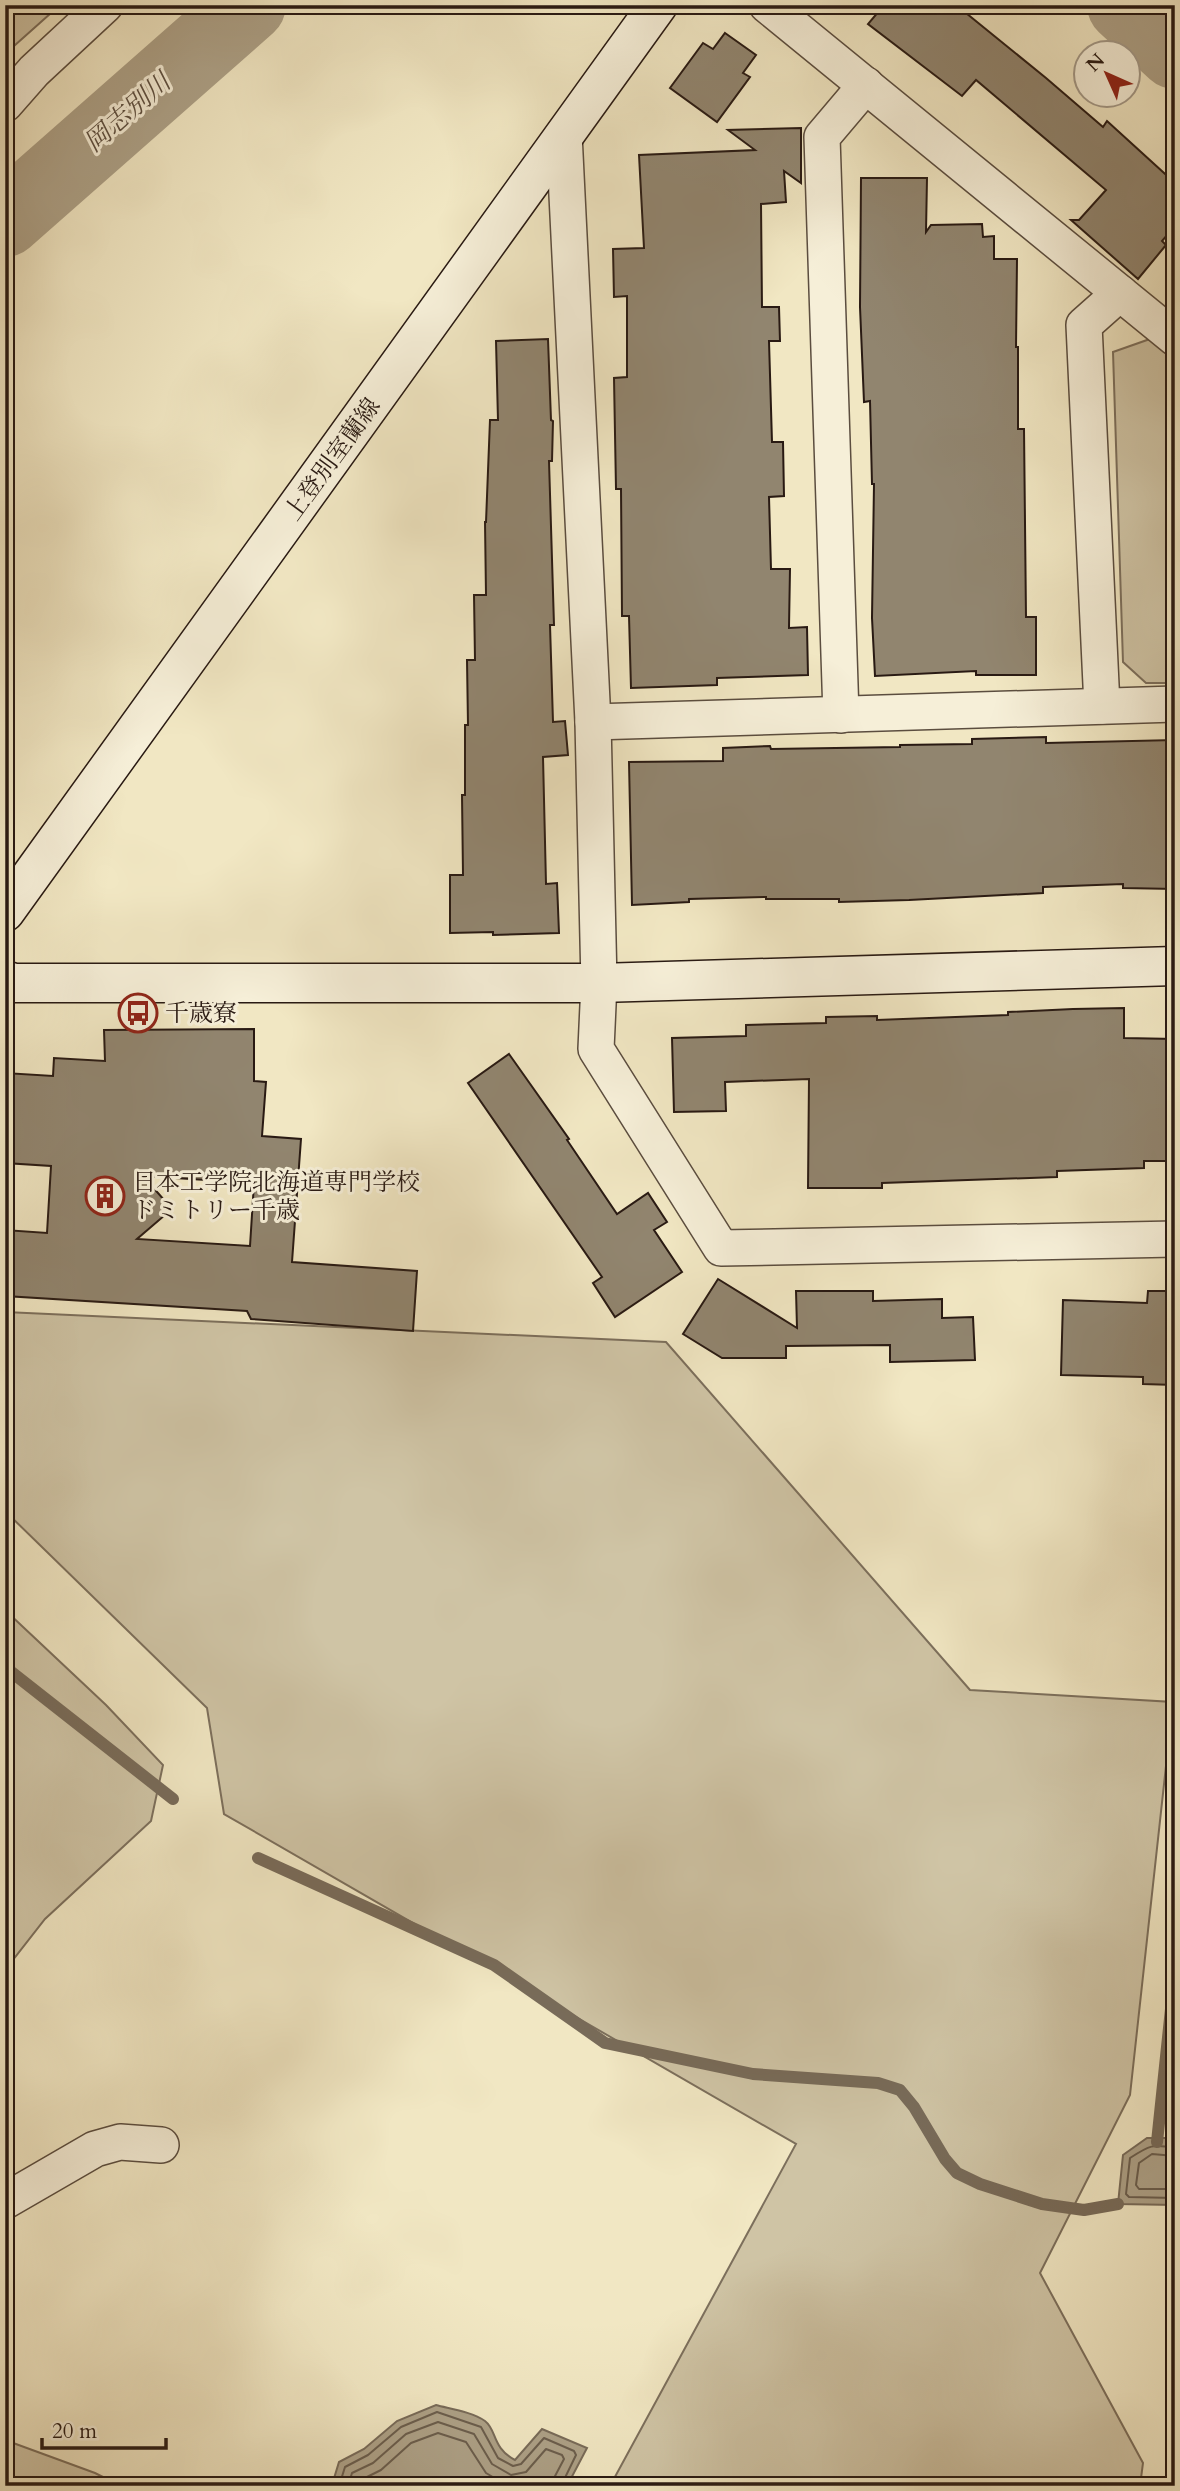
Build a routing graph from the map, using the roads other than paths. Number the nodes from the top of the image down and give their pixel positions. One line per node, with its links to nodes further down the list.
1 (105, 5): 5 (street)
2 (658, 5): 6 (street, 上登別室蘭線)
3 (768, 5): 4 (street)
4 (866, 85): 7 (street); 11 (street)
5 (5, 104)
6 (564, 134): 12 (street); 13 (street, 上登別室蘭線)
7 (1120, 293): 8 (street); 10 (street)
8 (1175, 338)
9 (1175, 704): 10 (street)
10 (1102, 706): 11 (street)
11 (841, 715): 12 (street)
12 (593, 722): 16 (street)
13 (5, 912)
14 (1175, 966): 16 (street)
15 (5, 980): 16 (street)
16 (599, 983): 17 (street)
17 (1175, 1239)
18 (161, 2145): 19 (street)
19 (5, 2201)

